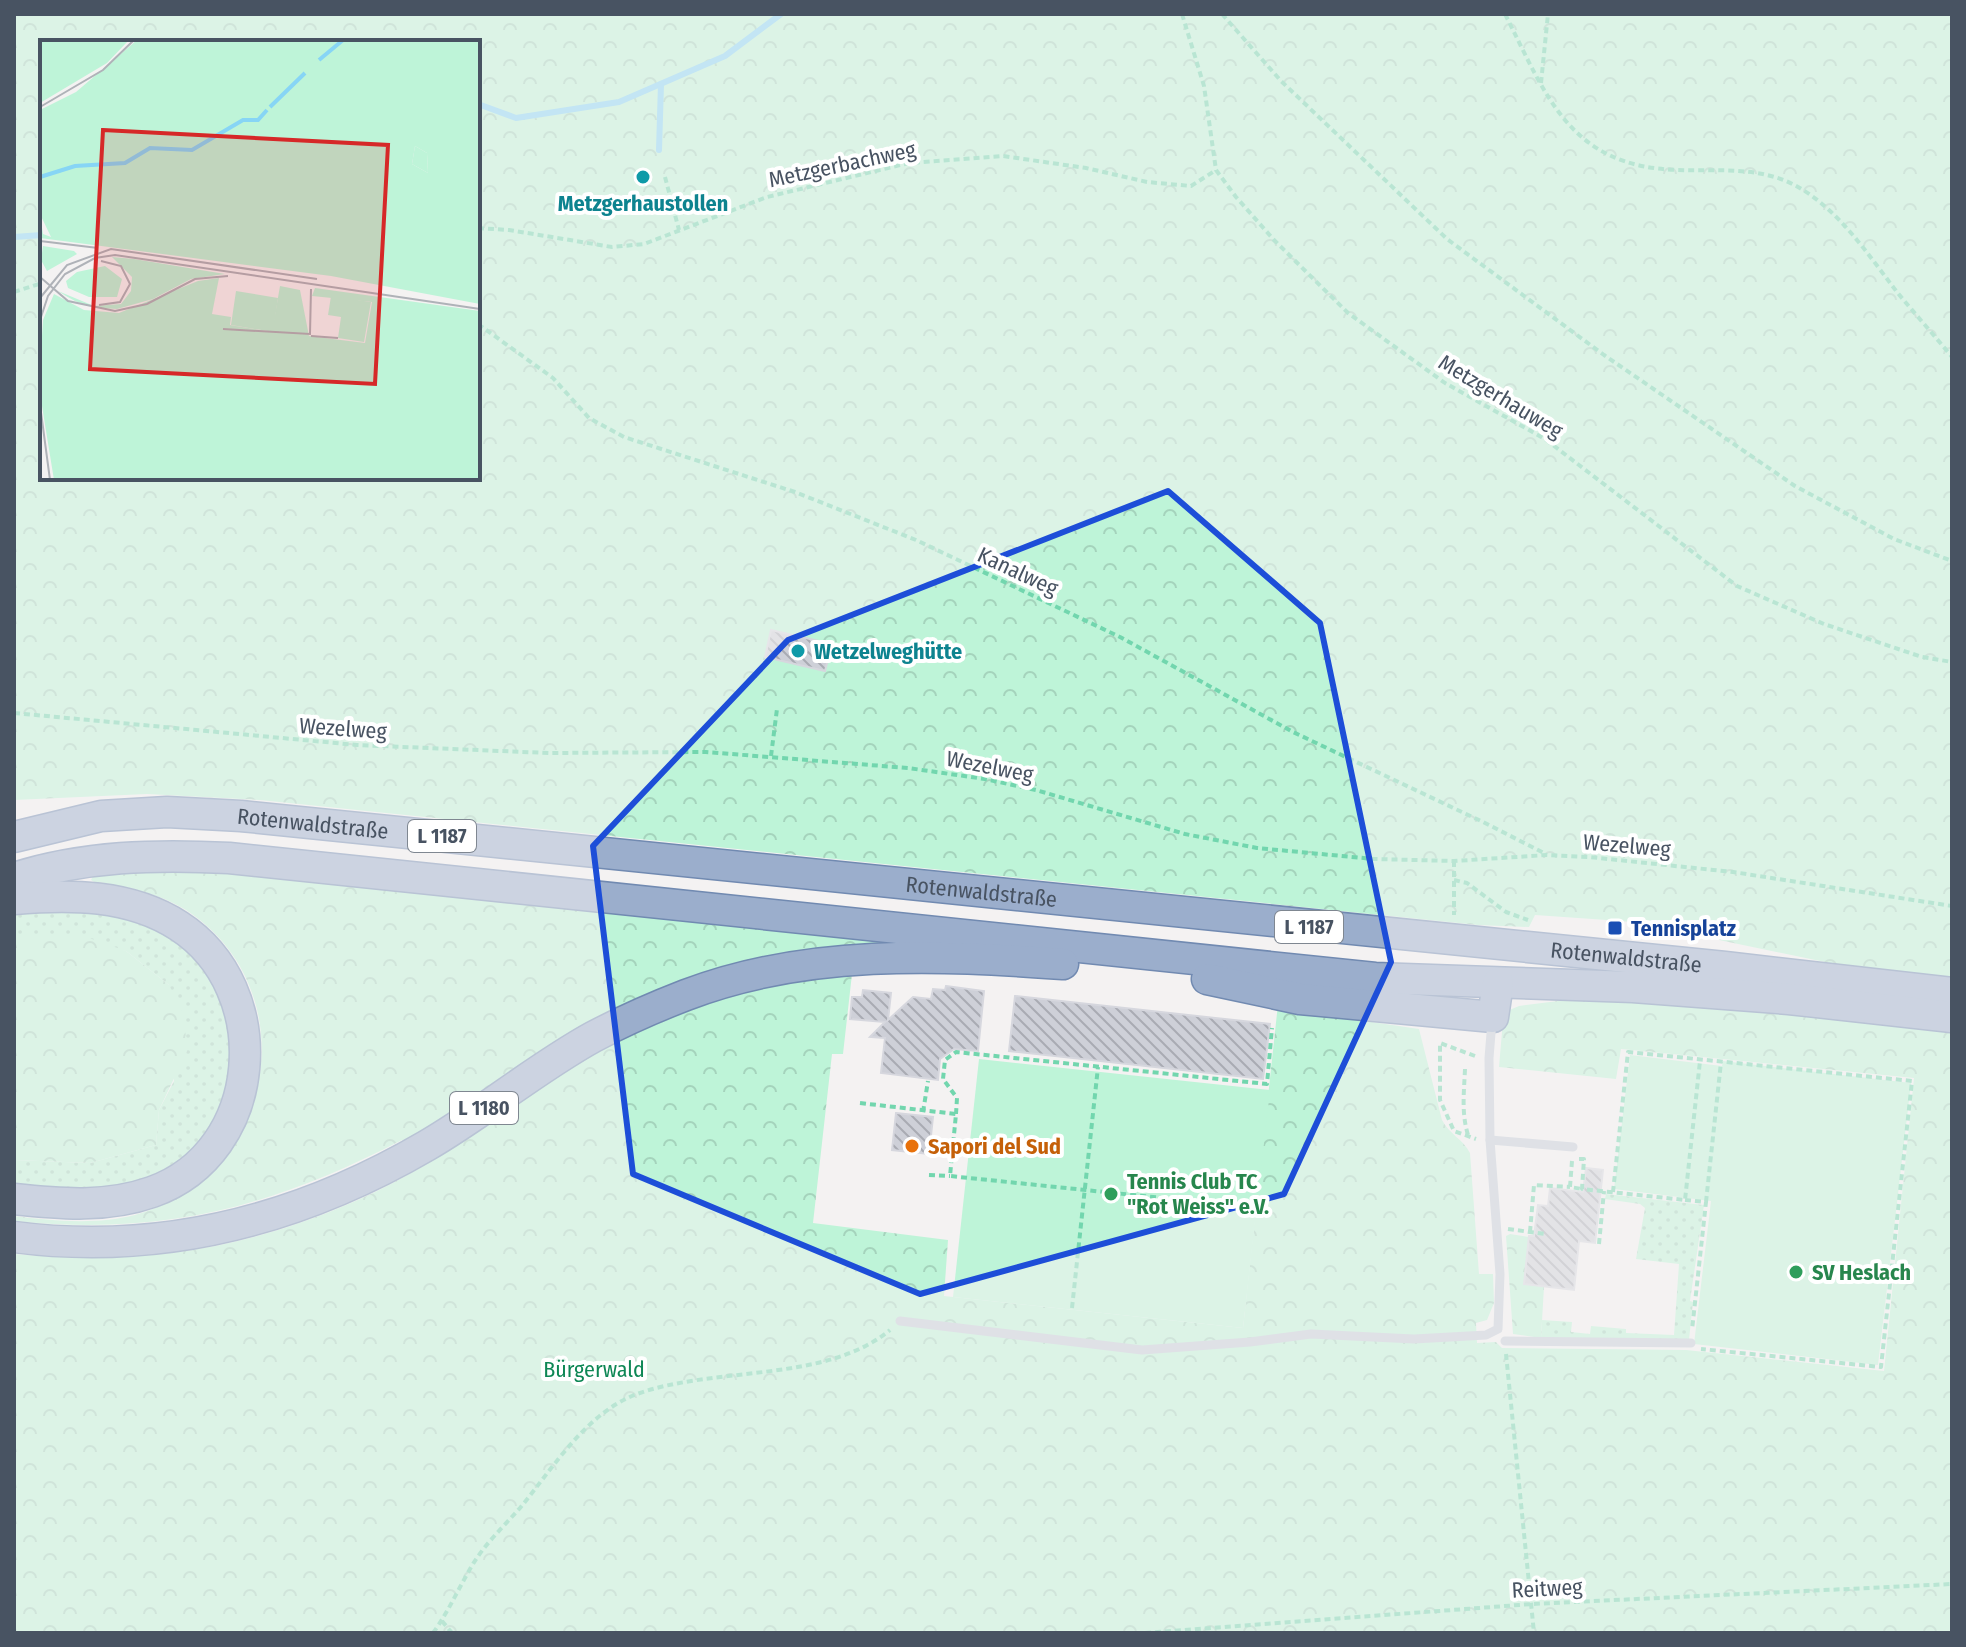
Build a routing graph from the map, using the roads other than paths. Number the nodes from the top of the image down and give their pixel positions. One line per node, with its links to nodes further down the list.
1 (14, 815): 2 (highway)
2 (101, 816): 3 (highway, Rotenwaldstraße / L 1187); 9 (highway, Rotenwaldstraße / L 1187)
3 (14, 837)
4 (14, 878): 6 (highway, Rotenwaldstraße / L 1187)
5 (14, 899): 14 (highway)
6 (1280, 967): 7 (highway, L 1180); 8 (highway, Rotenwaldstraße / L 1187)
7 (1207, 979): 10 (highway); 15 (highway, L 1180)
8 (1498, 983): 10 (highway); 11 (highway, Rotenwaldstraße / L 1187)
9 (1952, 993)
10 (1493, 1017): 12 (lane)
11 (1952, 1017)
12 (1490, 1140): 13 (lane); 16 (lane)
13 (1573, 1147)
14 (14, 1199)
15 (14, 1237)
16 (900, 1321)
17 (1505, 1341): 18 (lane)
18 (1691, 1343)

